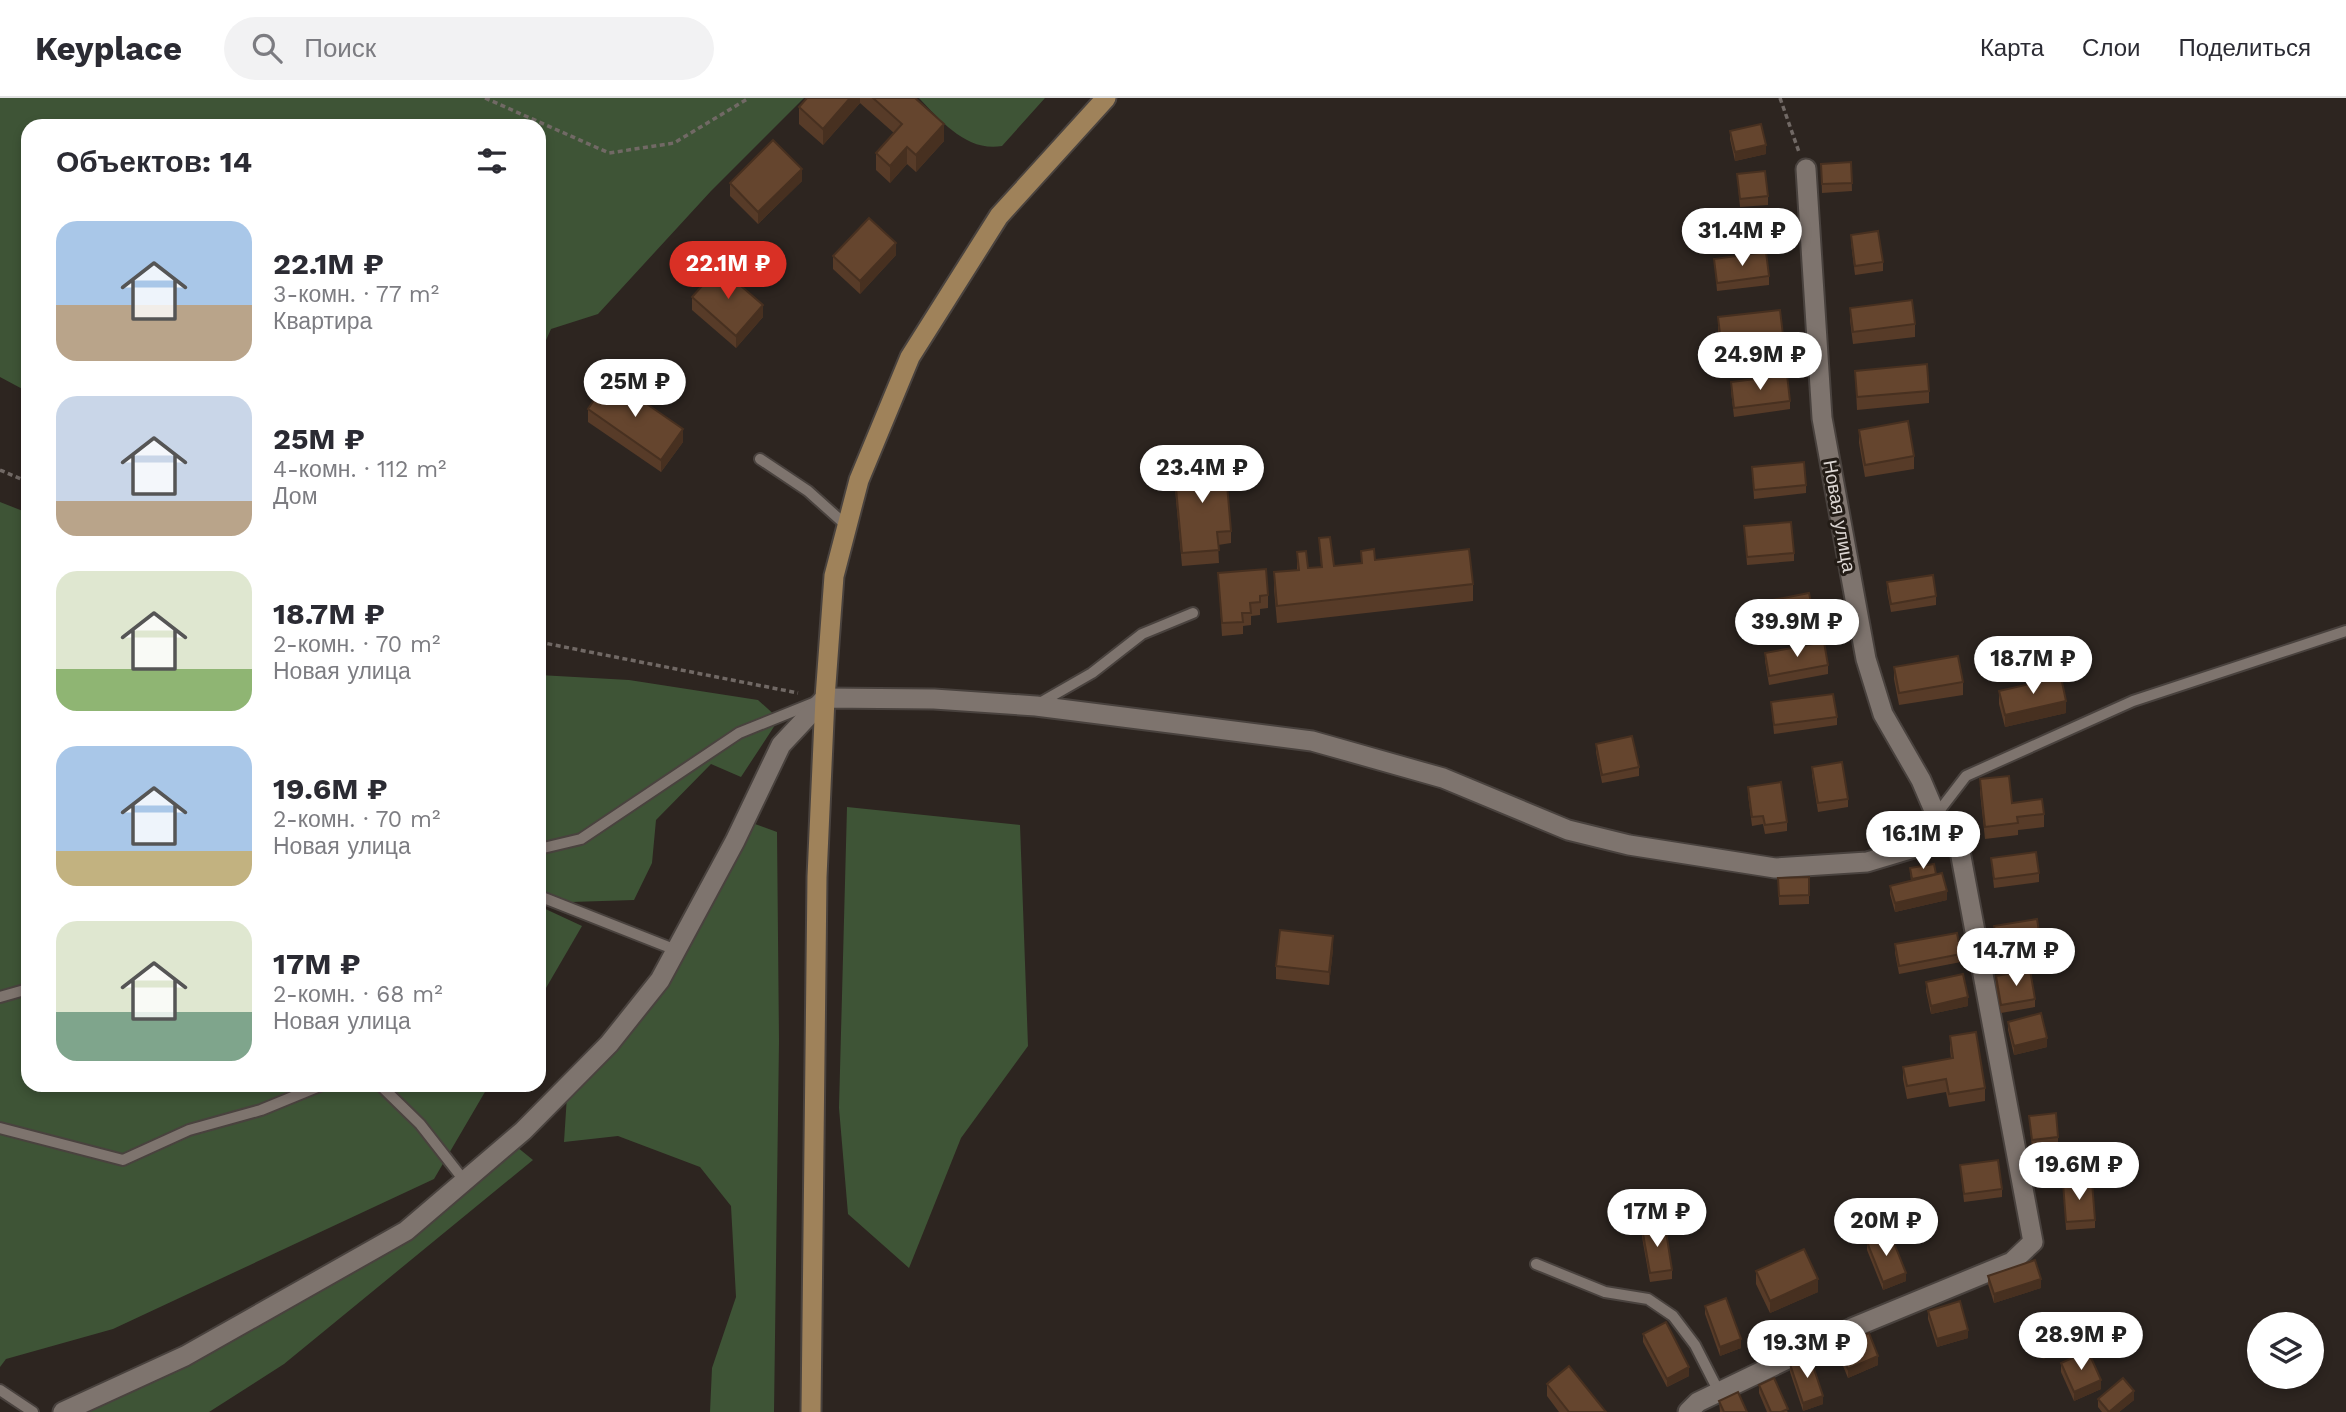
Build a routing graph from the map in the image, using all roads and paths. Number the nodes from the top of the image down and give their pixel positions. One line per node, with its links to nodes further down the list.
1 (485, 98): 5 (path)
2 (749, 98): 6 (path)
3 (1106, 98): 11 (main road)
4 (1780, 98): 7 (path)
5 (532, 119)
6 (546, 125)
7 (1806, 169): 17 (street, Новая улица)
8 (760, 458): 11 (lane)
9 (0, 470): 10 (path)
10 (21, 479)
11 (847, 526): 15 (main road)
12 (1193, 613): 16 (lane)
13 (2346, 631): 17 (lane)
14 (546, 643): 15 (path)
15 (825, 698): 16 (street); 19 (lane); 21 (street); 33 (main road)
16 (1036, 706): 18 (street)
17 (1936, 815): 18 (street, Новая улица)
18 (1957, 835): 30 (street)
19 (546, 847)
20 (546, 899): 21 (lane)
21 (676, 950): 27 (street)
22 (21, 991): 23 (lane)
23 (0, 997)
24 (305, 1092): 26 (lane)
25 (387, 1092): 27 (lane)
26 (0, 1128)
27 (463, 1179): 32 (street)
28 (1536, 1264): 30 (lane)
29 (0, 1390): 31 (lane)
30 (1719, 1392): 34 (street)
31 (33, 1412)
32 (63, 1412)
33 (811, 1412)
34 (1688, 1412)

